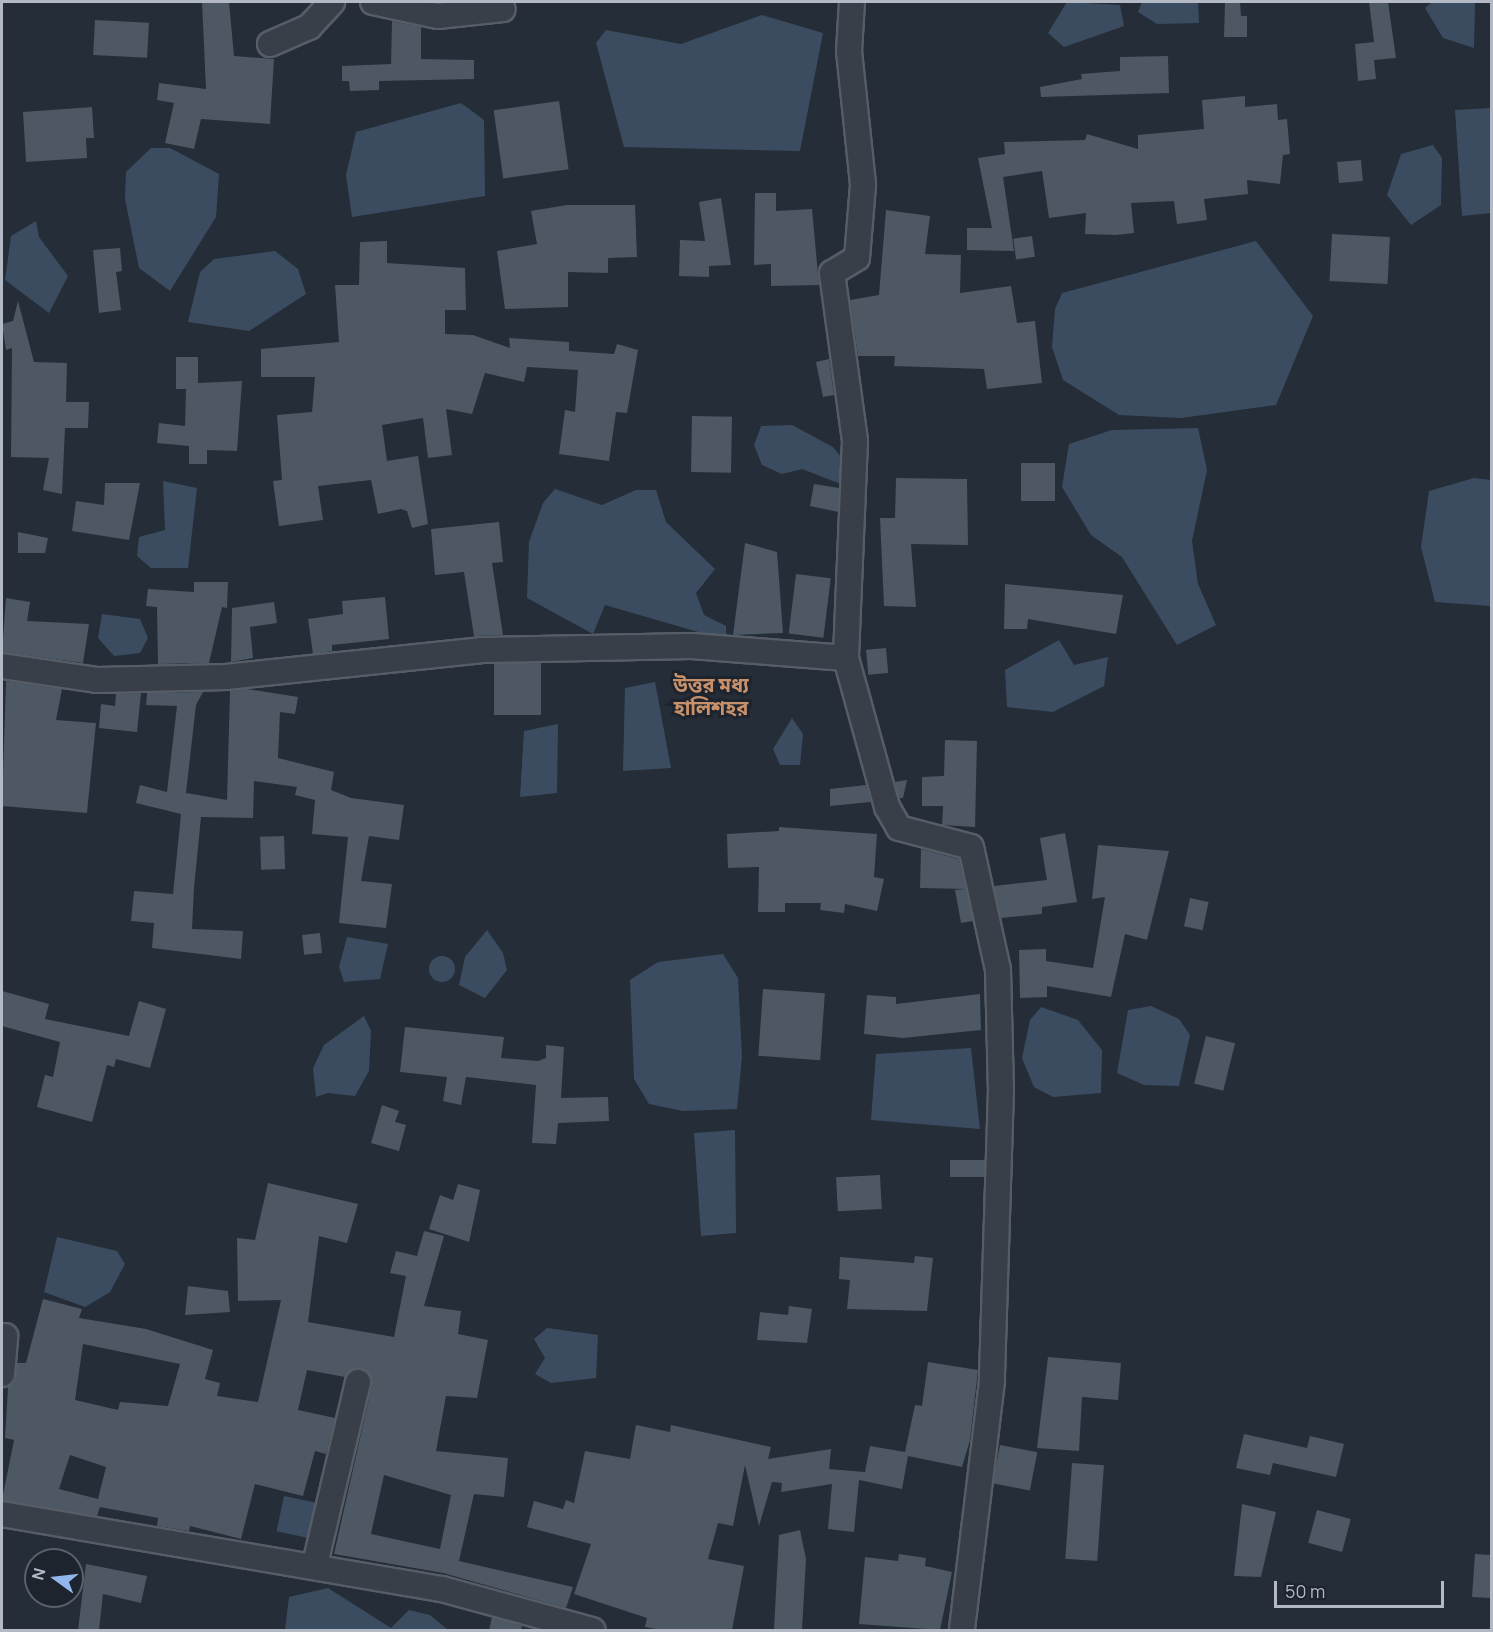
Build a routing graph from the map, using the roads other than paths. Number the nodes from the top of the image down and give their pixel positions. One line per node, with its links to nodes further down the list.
1 (332, 2): 5 (street)
2 (374, 2): 4 (street)
3 (852, 2): 6 (street)
4 (503, 9)
5 (270, 44)
6 (846, 658): 7 (street); 14 (street)
7 (2, 666)
8 (5, 1336): 9 (street)
9 (2, 1374)
10 (358, 1382): 12 (street)
11 (2, 1514): 12 (street)
12 (315, 1564): 13 (street)
13 (592, 1630)
14 (962, 1630)

